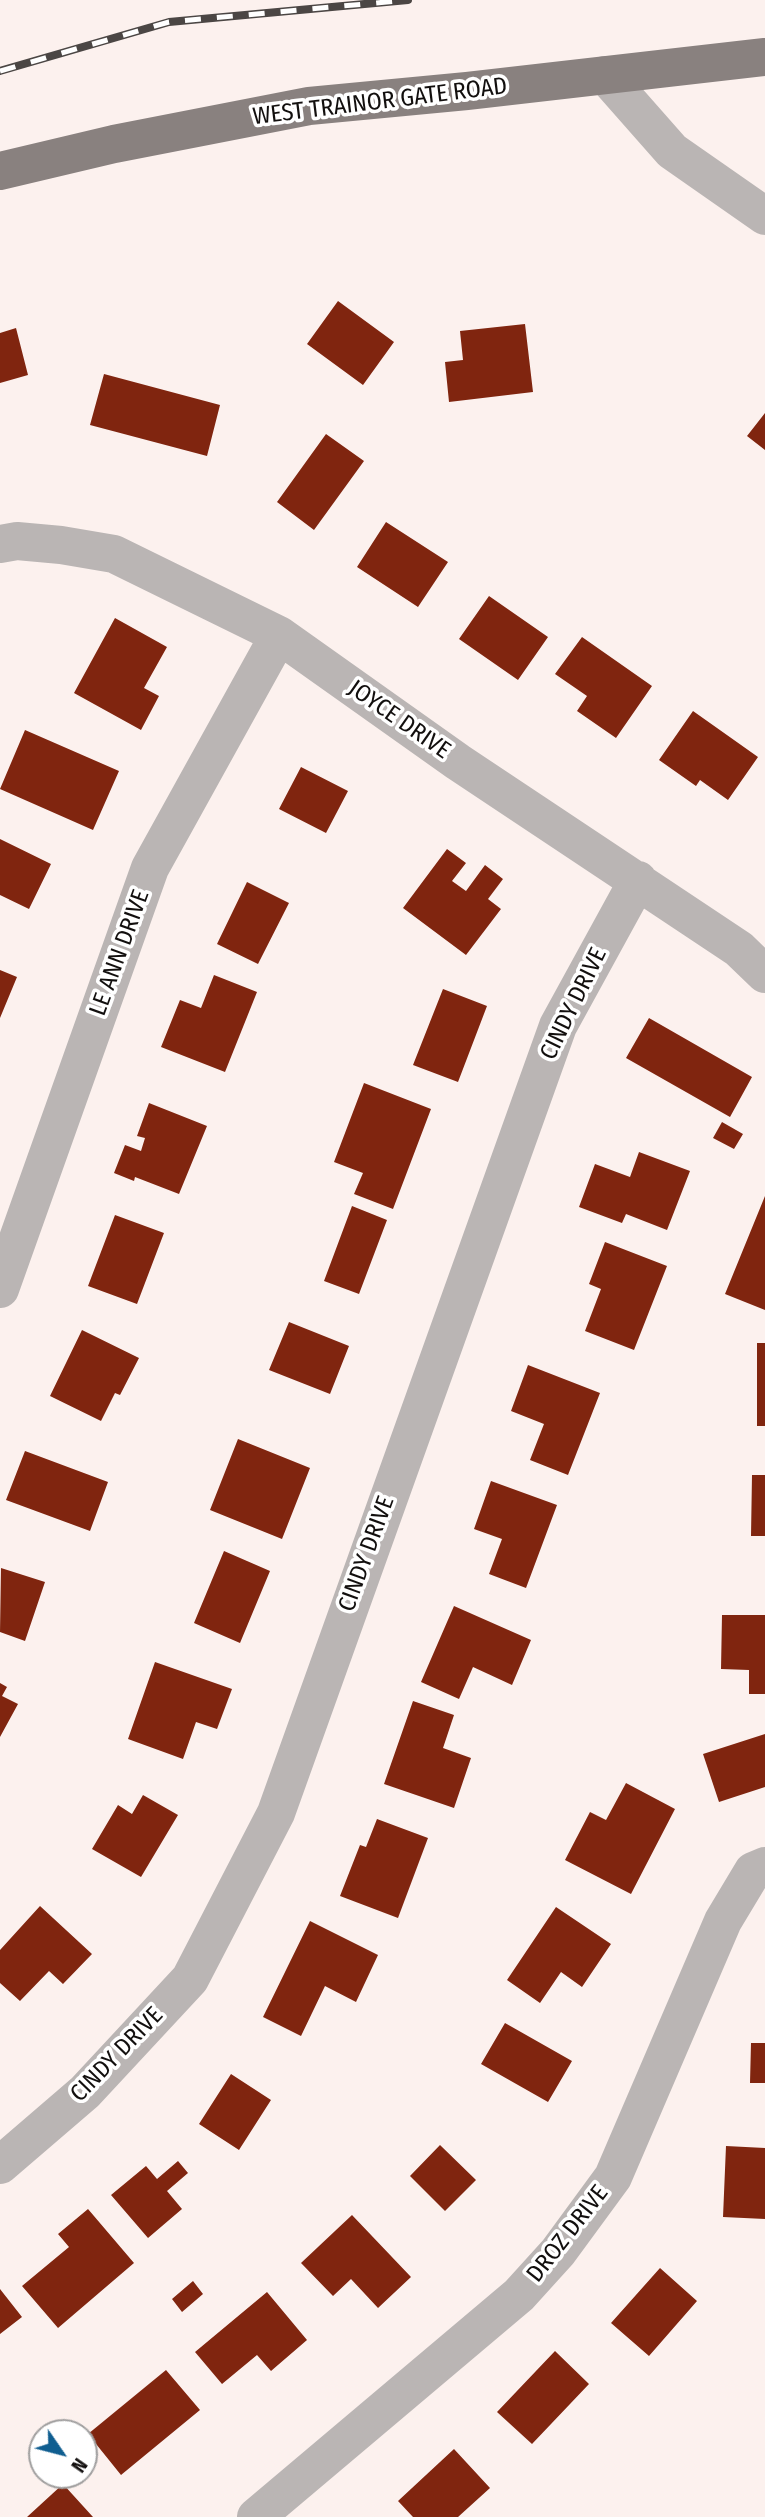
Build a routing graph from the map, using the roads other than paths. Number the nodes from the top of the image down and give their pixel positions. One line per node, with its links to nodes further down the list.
1 (765, 57): 2 (main road, WEST TRAINOR GATE ROAD)
2 (605, 75): 3 (main road, WEST TRAINOR GATE ROAD); 4 (street)
3 (0, 171)
4 (765, 216)
5 (0, 544): 6 (street, JOYCE DRIVE)
6 (279, 635): 7 (street, JOYCE DRIVE); 9 (street, LE ANN DRIVE)
7 (638, 880): 8 (street, JOYCE DRIVE); 11 (street, CINDY DRIVE)
8 (765, 974)
9 (0, 1289)
10 (765, 1867): 12 (street, DROZ DRIVE)
11 (0, 2165)
12 (256, 2517)

